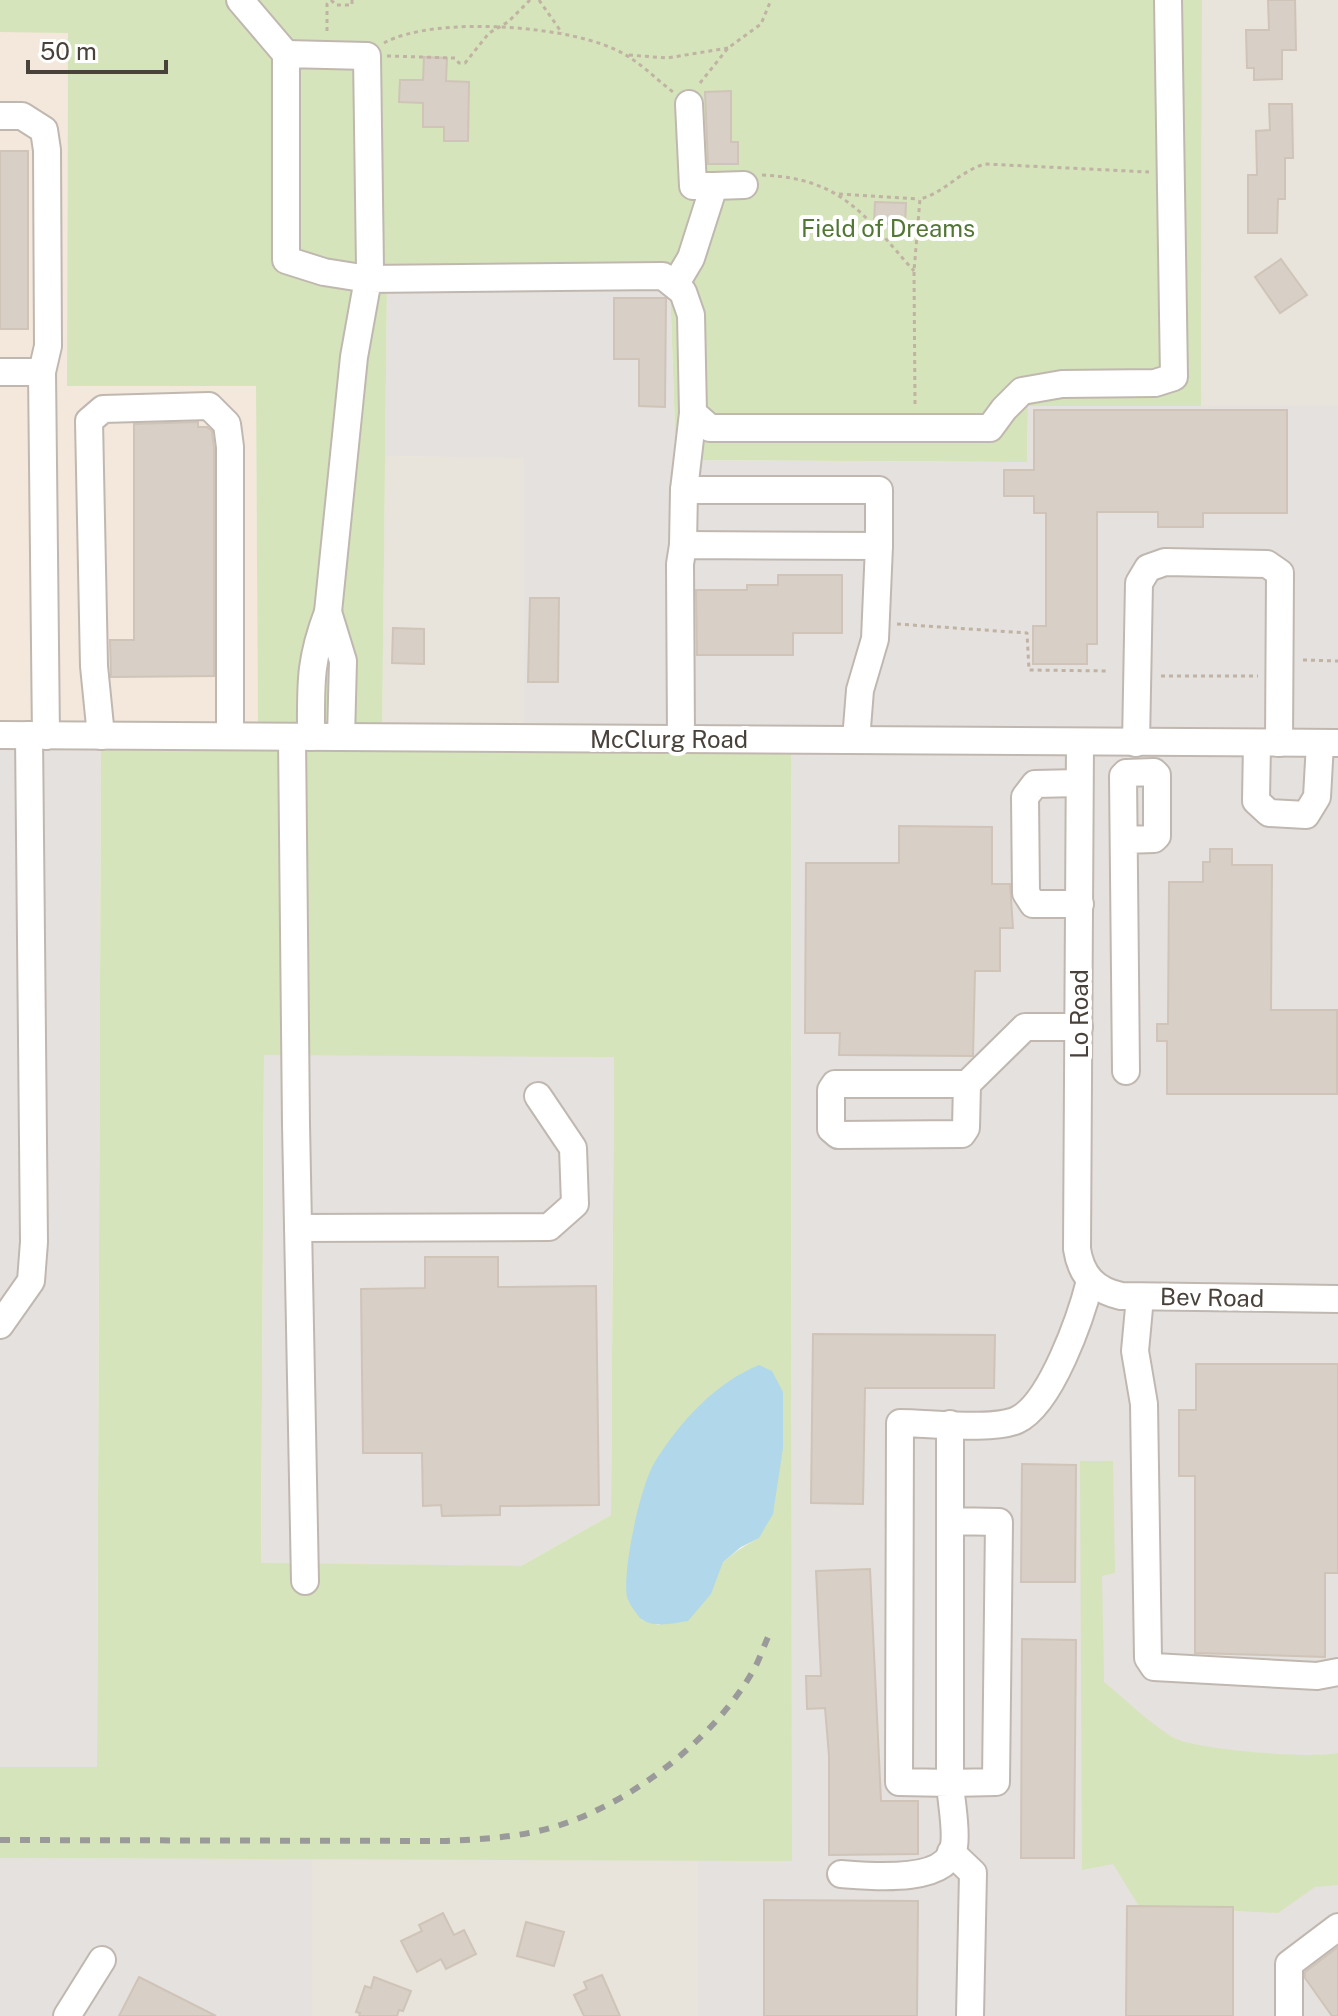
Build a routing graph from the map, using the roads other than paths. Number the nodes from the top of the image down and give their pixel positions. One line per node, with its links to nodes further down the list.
1 (240, 0): 3 (street)
2 (1168, 0): 12 (street)
3 (286, 54): 8 (street); 8 (street)
4 (689, 104): 7 (street)
5 (0, 116): 11 (street)
6 (744, 185): 7 (street)
7 (714, 186): 9 (street)
8 (368, 279): 9 (street); 16 (street)
9 (675, 285): 12 (street)
10 (0, 372): 11 (street)
11 (42, 372): 18 (street)
12 (693, 413): 13 (street)
13 (684, 490): 14 (street); 15 (street)
14 (683, 545): 15 (street); 23 (street)
15 (879, 546): 24 (street)
16 (328, 612): 21 (street); 22 (street)
17 (0, 735): 18 (street, McClurg Road)
18 (37, 735): 19 (street, McClurg Road); 42 (street)
19 (101, 736): 20 (street, McClurg Road); 20 (street)
20 (230, 736): 21 (street, McClurg Road)
21 (302, 737): 22 (street, McClurg Road); 38 (street)
22 (341, 737): 23 (street, McClurg Road)
23 (681, 739): 24 (street, McClurg Road)
24 (856, 740): 25 (street, McClurg Road)
25 (1080, 743): 26 (street, McClurg Road); 29 (street, Lo Road)
26 (1136, 743): 27 (street, McClurg Road); 27 (street)
27 (1268, 743): 28 (street, McClurg Road); 28 (street)
28 (1329, 743)
29 (1079, 783): 31 (street, Lo Road); 31 (street)
30 (1124, 840): 33 (street)
31 (1080, 904): 32 (street, Lo Road)
32 (1079, 931): 33 (street); 34 (street, Lo Road)
33 (1125, 932): 35 (street)
34 (1079, 1027): 36 (street); 39 (street, Lo Road)
35 (1126, 1071)
36 (967, 1084): 36 (street)
37 (538, 1096): 38 (street)
38 (298, 1228): 45 (street)
39 (1090, 1281): 40 (street, Bev Road); 43 (street)
40 (1140, 1297): 41 (street, Bev Road); 46 (street)
41 (1338, 1299)
42 (0, 1325)
43 (950, 1424): 44 (street); 47 (street)
44 (950, 1521): 47 (street); 47 (street)
45 (305, 1581)
46 (1338, 1672)
47 (950, 1783): 48 (street)
48 (951, 1852): 49 (street); 53 (street)
49 (841, 1874)
50 (1338, 1927): 54 (street)
51 (102, 1960): 52 (street)
52 (67, 2016)
53 (970, 2016)
54 (1289, 2016)

